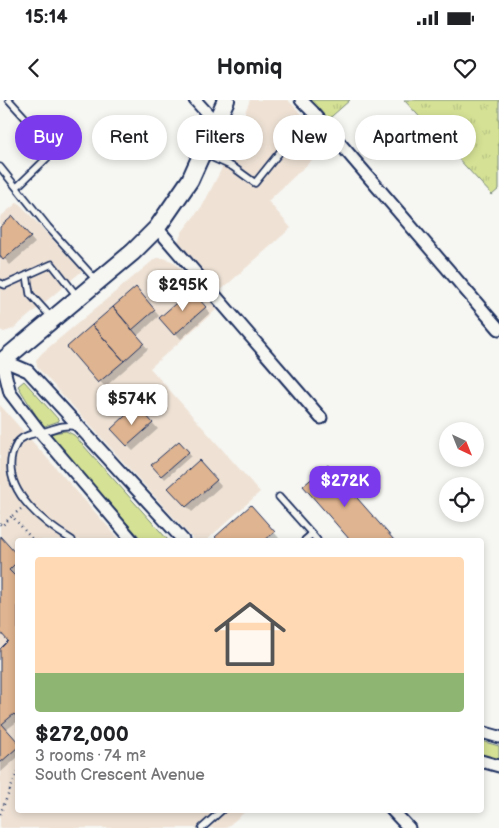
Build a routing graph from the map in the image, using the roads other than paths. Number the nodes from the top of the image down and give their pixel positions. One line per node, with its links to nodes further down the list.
1 (9, 100): 11 (lane)
2 (195, 100): 5 (street)
3 (226, 100): 6 (main road)
4 (301, 100): 18 (street)
5 (209, 115)
6 (219, 115)
7 (199, 160): 12 (main road)
8 (218, 160): 9 (lane)
9 (273, 160)
10 (0, 167): 11 (lane)
11 (17, 187): 14 (lane)
12 (157, 228): 14 (main road); 20 (street)
13 (27, 275): 15 (lane); 16 (lane); 17 (lane)
14 (97, 282): 16 (main road)
15 (0, 283)
16 (78, 298): 17 (main road)
17 (52, 319): 19 (main road)
18 (499, 330)
19 (1, 361): 21 (street); 22 (street)
20 (322, 418)
21 (83, 430): 22 (lane); 27 (street)
22 (40, 432): 25 (lane); 26 (street)
23 (279, 497): 24 (lane)
24 (312, 534): 28 (lane); 29 (lane)
25 (69, 538)
26 (130, 538)
27 (181, 538)
28 (307, 538)
29 (315, 538)
30 (484, 733): 31 (street)
31 (499, 737)
32 (484, 762): 33 (street)
33 (499, 766)
34 (219, 813): 36 (lane)
35 (395, 813): 37 (street)
36 (202, 828)
37 (408, 828)

